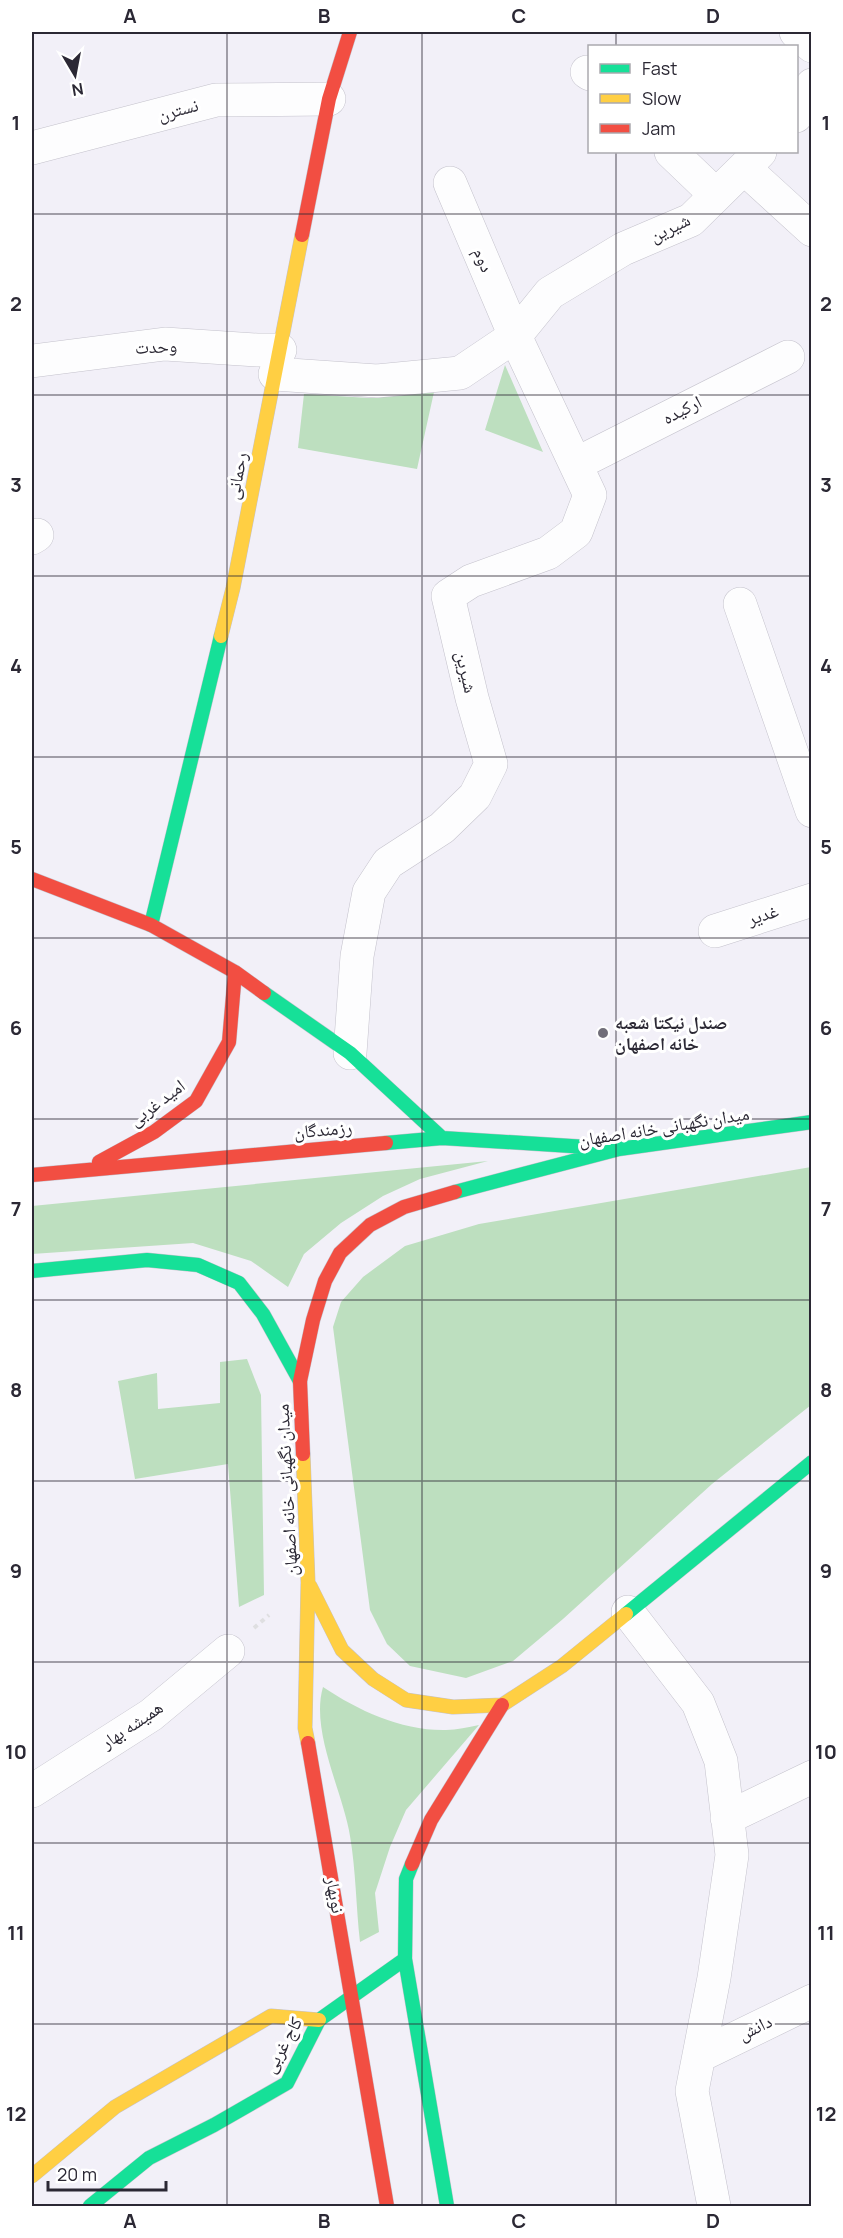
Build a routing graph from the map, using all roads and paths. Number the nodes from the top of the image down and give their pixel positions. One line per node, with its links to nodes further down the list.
1 (350, 32): 5 (main road, رحمانی)
2 (796, 32): 3 (street)
3 (812, 46)
4 (812, 85): 6 (street)
5 (329, 99): 7 (street, نسترن); 16 (main road, رحمانی)
6 (798, 112)
7 (32, 148)
8 (671, 153): 11 (street)
9 (752, 160): 11 (street, شیرین); 12 (street)
10 (450, 183): 13 (street, دوم)
11 (716, 195): 13 (street, شیرین)
12 (812, 230)
13 (515, 336): 16 (street, شیرین); 17 (street, شیرین)
14 (788, 357): 17 (street, ارکیده)
15 (32, 361): 16 (street, وحدت)
16 (278, 362): 22 (main road, رحمانی)
17 (576, 464): 25 (street, شیرین)
18 (740, 604): 19 (street)
19 (812, 812)
20 (32, 879): 22 (main road)
21 (812, 900): 23 (street, غدیر)
22 (152, 925): 24 (main road)
23 (715, 931)
24 (236, 972): 25 (main road); 29 (main road, امید غربی)
25 (351, 1053): 27 (main road)
26 (812, 1122): 28 (main road, میدان نگهبانی خانه اصفهان)
27 (442, 1138): 28 (main road, رزمندگان); 29 (main road, رزمندگان)
28 (619, 1149): 32 (main road, میدان نگهبانی خانه اصفهان)
29 (86, 1169): 30 (main road, رزمندگان)
30 (32, 1175)
31 (32, 1271): 32 (main road)
32 (300, 1381): 34 (main road, میدان نگهبانی خانه اصفهان)
33 (812, 1461): 35 (main road)
34 (308, 1582): 37 (main road, میدان نگهبانی خانه اصفهان); 42 (main road, نوبهار)
35 (628, 1612): 37 (main road); 40 (street)
36 (228, 1651): 39 (street, همیشه بهار)
37 (502, 1705): 41 (main road)
38 (812, 1777): 40 (street)
39 (32, 1791)
40 (727, 1818): 45 (street)
41 (405, 1959): 42 (main road); 49 (main road)
42 (352, 1995): 44 (main road); 48 (main road, نوبهار)
43 (812, 2001): 45 (street, دانش)
44 (319, 2020): 46 (main road, کاج غربی); 47 (main road, کاج غربی)
45 (699, 2056): 50 (street)
46 (32, 2175)
47 (90, 2206)
48 (387, 2206)
49 (447, 2206)
50 (714, 2206)

